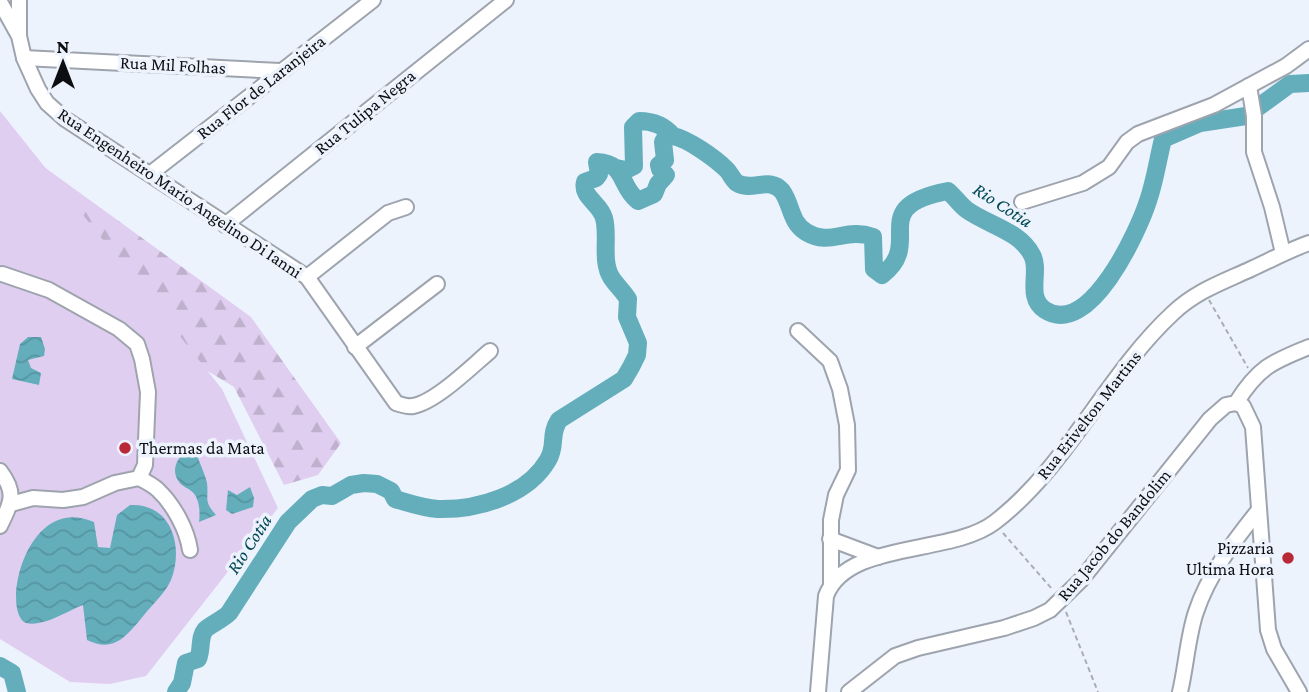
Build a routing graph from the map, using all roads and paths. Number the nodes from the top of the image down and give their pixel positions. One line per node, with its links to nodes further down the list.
1 (19, 0): 5 (street)
2 (373, 0): 8 (street, Rua Flor de Laranjeira)
3 (506, 0): 13 (street, Rua Tulipa Negra)
4 (0, 2): 5 (street, Rua Engenheiro Mario Angelino Di Ianni)
5 (19, 36): 7 (street, Rua Engenheiro Mario Angelino Di Ianni)
6 (1309, 50): 9 (street)
7 (24, 58): 8 (street, Rua Mil Folhas); 10 (street, Rua Engenheiro Mario Angelino Di Ianni)
8 (280, 71): 10 (street, Rua Flor de Laranjeira)
9 (1249, 86): 11 (street); 15 (street)
10 (150, 174): 13 (street, Rua Engenheiro Mario Angelino Di Ianni)
11 (1022, 202)
12 (406, 207): 17 (street)
13 (225, 225): 17 (street, Rua Engenheiro Mario Angelino Di Ianni)
14 (1309, 243): 15 (street, Rua Erivelton Martins)
15 (1283, 253): 19 (street, Rua Erivelton Martins)
16 (2, 274): 27 (street)
17 (307, 277): 21 (street, Rua Engenheiro Mario Angelino Di Ianni)
18 (437, 284): 21 (street)
19 (1203, 290): 24 (path); 35 (street, Rua Erivelton Martins)
20 (798, 331): 33 (street)
21 (355, 347): 23 (street, Rua Engenheiro Mario Angelino Di Ianni)
22 (1309, 347): 24 (street, Rua Jacob do Bandolim)
23 (491, 351)
24 (1253, 377): 25 (street, Rua Jacob do Bandolim)
25 (1236, 403): 31 (street); 38 (street, Rua Jacob do Bandolim)
26 (0, 471): 28 (street)
27 (138, 478): 29 (street); 34 (street)
28 (11, 488): 29 (street); 30 (street)
29 (33, 498): 30 (street)
30 (10, 504): 32 (street)
31 (1258, 511): 39 (street); 40 (street)
32 (0, 526)
33 (830, 539): 35 (street); 36 (street)
34 (190, 550)
35 (878, 557): 36 (street, Rua Erivelton Martins)
36 (831, 584): 37 (street)
37 (818, 692)
38 (849, 692)
39 (1180, 692)
40 (1299, 692)

